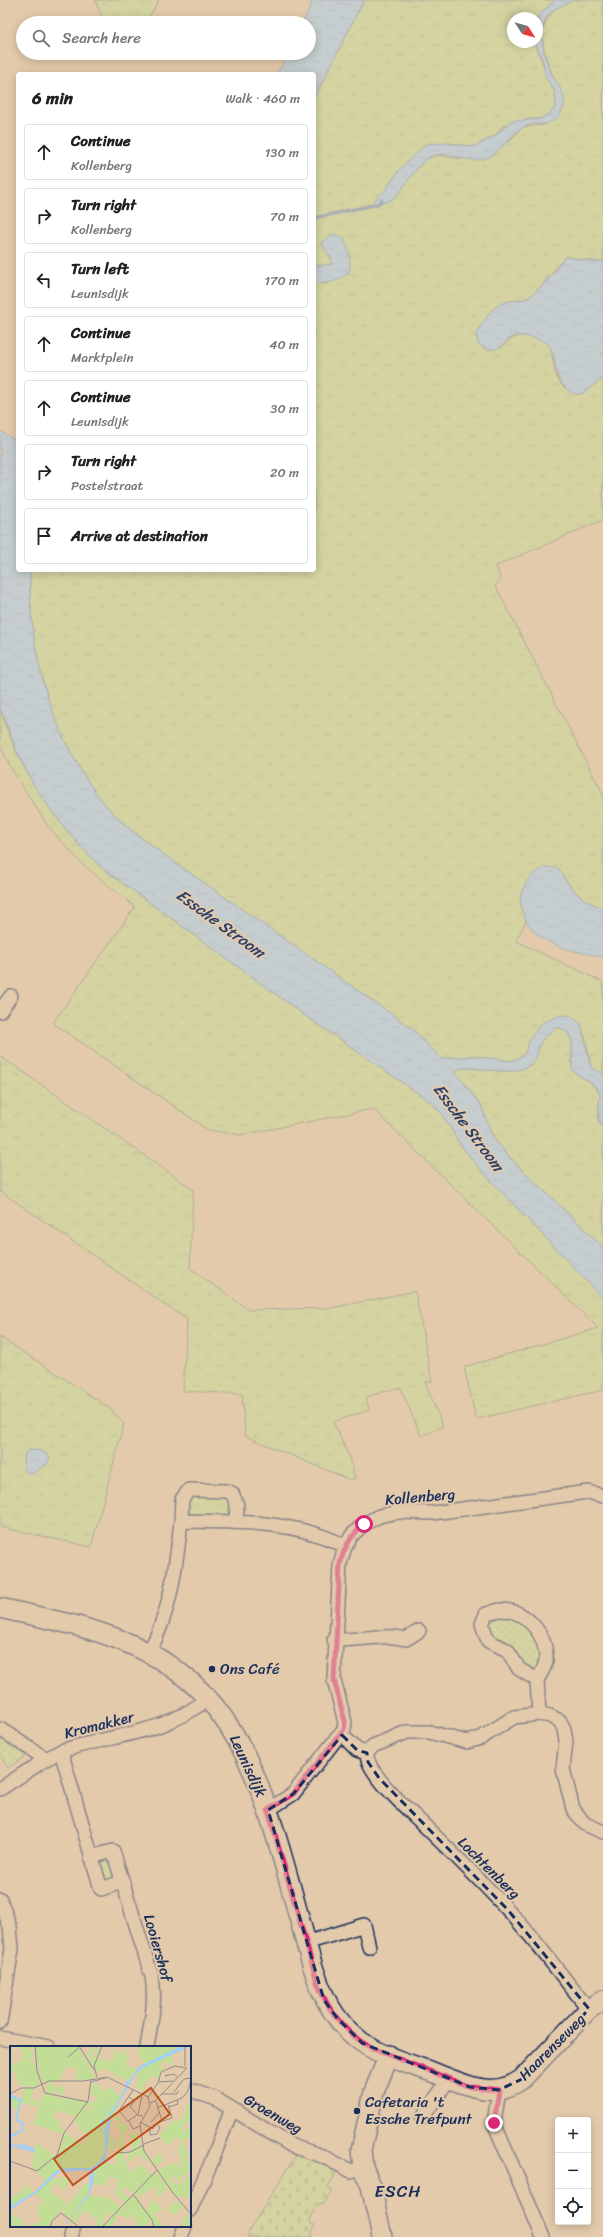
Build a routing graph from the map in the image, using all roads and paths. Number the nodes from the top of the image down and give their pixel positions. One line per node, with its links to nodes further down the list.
1 (11, 996): 2 (street)
2 (0, 1011)
3 (603, 1496): 9 (street, Kollenberg)
4 (181, 1521): 5 (street); 5 (street); 10 (street)
5 (236, 1522): 6 (street)
6 (339, 1543)
7 (0, 1608): 10 (street, Leunisdijk)
8 (419, 1632): 9 (street)
9 (334, 1640): 15 (street, Kollenberg)
10 (149, 1652): 12 (street, Leunisdijk)
11 (537, 1680): 11 (street); 13 (street)
12 (208, 1698): 16 (street, Kromakker); 20 (street, Leunisdijk)
13 (539, 1714): 17 (street); 21 (street)
14 (0, 1729): 18 (street)
15 (342, 1735): 17 (street); 20 (street)
16 (61, 1751): 18 (street, Kromakker); 22 (street)
17 (367, 1753): 28 (street, Lochtenberg)
18 (46, 1758): 19 (street, Kromakker)
19 (1, 1786)
20 (268, 1810): 26 (street, Leunisdijk)
21 (603, 1832)
22 (91, 1857): 23 (street, Looiershof); 23 (street)
23 (122, 1882): 32 (street, Looiershof)
24 (0, 1899): 25 (street)
25 (6, 1938): 29 (street)
26 (306, 1943): 27 (street); 33 (street, Leunisdijk)
27 (369, 1947)
28 (596, 2005): 36 (street, Haarenseweg)
29 (0, 2022)
30 (0, 2038): 31 (street)
31 (44, 2046)
32 (147, 2046)
33 (389, 2055): 34 (street, Leunisdijk); 39 (street)
34 (449, 2079): 36 (street); 38 (street)
35 (191, 2090): 37 (street, Groenweg)
36 (499, 2090): 46 (street)
37 (232, 2109): 39 (street, Groenweg); 40 (street)
38 (422, 2118)
39 (363, 2167): 45 (street)
40 (191, 2208)
41 (74, 2227): 43 (street)
42 (185, 2227): 44 (street)
43 (71, 2237)
44 (181, 2237)
45 (382, 2237)
46 (543, 2237)

